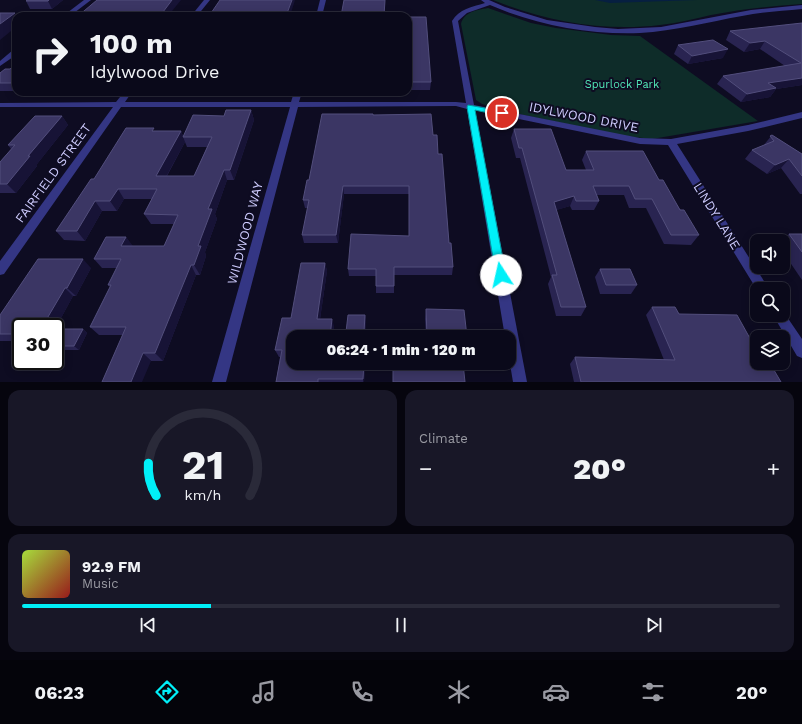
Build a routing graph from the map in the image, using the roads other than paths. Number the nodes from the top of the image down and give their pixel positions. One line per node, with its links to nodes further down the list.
1 (88, 0): 6 (street)
2 (207, 0): 7 (street)
3 (323, 0): 8 (street)
4 (486, 1): 5 (street); 16 (street)
5 (802, 7)
6 (72, 12)
7 (197, 12)
8 (320, 12)
9 (12, 55): 10 (street)
10 (0, 64)
11 (125, 96): 13 (street, FAIRFIELD STREET)
12 (297, 96): 15 (street, WILDWOOD WAY)
13 (119, 104): 14 (street, IDYLWOOD DRIVE); 15 (street, IDYLWOOD DRIVE); 19 (street, FAIRFIELD STREET)
14 (0, 105)
15 (294, 105): 16 (street, IDYLWOOD DRIVE); 23 (street, WILDWOOD WAY)
16 (471, 107): 18 (street, IDYLWOOD DRIVE); 24 (street)
17 (802, 115): 18 (street, IDYLWOOD DRIVE)
18 (671, 142): 20 (street, LINDY LANE)
19 (0, 270)
20 (759, 282)
21 (783, 322): 22 (street)
22 (802, 352)
23 (219, 382)
24 (520, 382)

